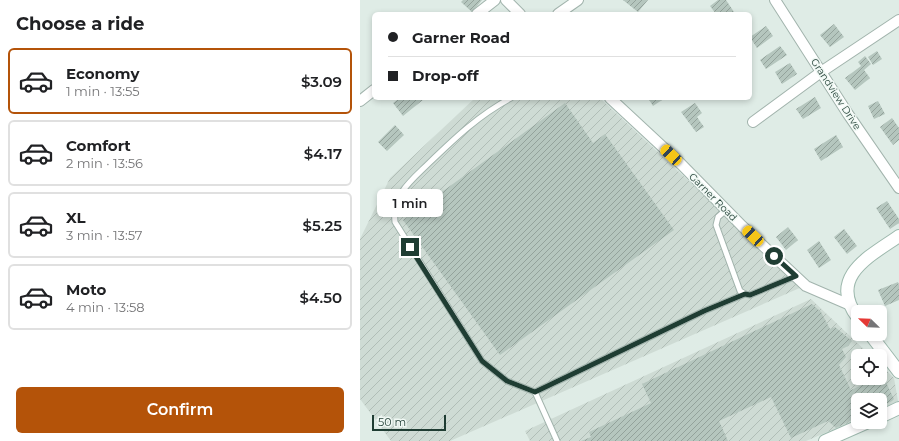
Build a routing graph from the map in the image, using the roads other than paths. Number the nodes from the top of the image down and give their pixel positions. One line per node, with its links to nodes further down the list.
1 (495, 0): 5 (street)
2 (506, 0): 6 (street)
3 (578, 0): 7 (street)
4 (775, 0): 9 (street, Grandview Drive)
5 (480, 12)
6 (518, 12)
7 (561, 12)
8 (899, 20): 9 (street)
9 (821, 72): 14 (street); 15 (street, Grandview Drive)
10 (372, 92): 13 (street)
11 (508, 100): 23 (lane)
12 (612, 100): 16 (street, Garner Road)
13 (360, 101)
14 (753, 122)
15 (899, 188)
16 (726, 210): 18 (street, Garner Road); 19 (lane)
17 (899, 236): 20 (street)
18 (796, 276): 19 (lane); 20 (street, Garner Road)
19 (745, 294): 23 (lane)
20 (850, 305)
21 (875, 341): 22 (street)
22 (899, 372)
23 (535, 392): 27 (lane)
24 (899, 408): 25 (street)
25 (887, 414)
26 (852, 429): 28 (street)
27 (557, 441)
28 (825, 441)

